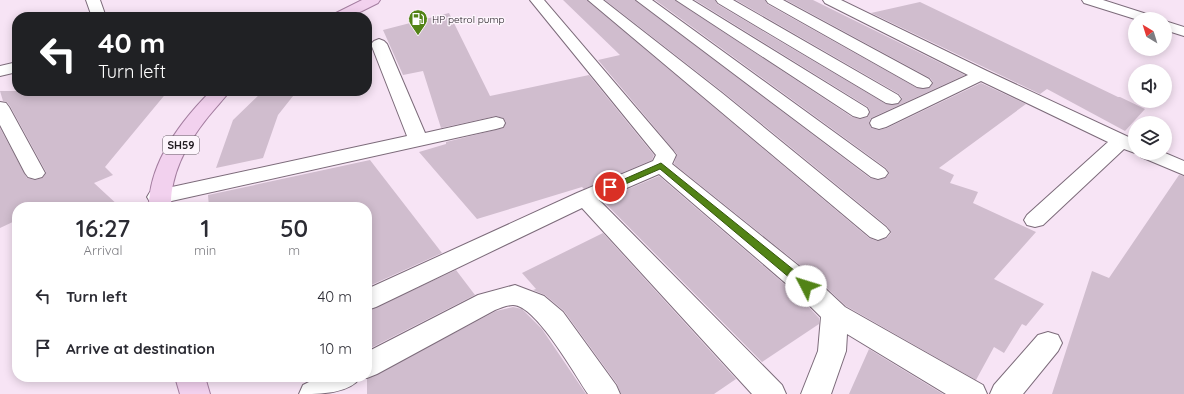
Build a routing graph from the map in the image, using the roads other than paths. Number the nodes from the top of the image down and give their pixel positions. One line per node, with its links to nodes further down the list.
1 (93, 0): 11 (street)
2 (373, 0): 12 (main road)
3 (537, 0): 30 (street)
4 (595, 0): 37 (street)
5 (643, 0): 33 (street)
6 (683, 0): 24 (street)
7 (723, 0): 22 (street)
8 (773, 0): 20 (street)
9 (830, 0): 19 (street)
10 (1089, 0): 13 (street)
11 (97, 12)
12 (349, 12)
13 (1128, 13)
14 (1172, 28): 15 (street)
15 (1184, 32)
16 (379, 44): 27 (street)
17 (12, 68): 18 (street)
18 (0, 71)
19 (980, 75): 26 (street); 28 (street)
20 (923, 83)
21 (216, 96): 35 (main road, SH59)
22 (892, 99)
23 (0, 107): 32 (street)
24 (860, 112)
25 (496, 123): 27 (street)
26 (879, 123)
27 (418, 139): 35 (street)
28 (1128, 144): 36 (street)
29 (1164, 160): 31 (street)
30 (661, 165): 34 (street); 39 (street)
31 (1184, 169)
32 (35, 172)
33 (878, 173)
34 (585, 198): 38 (street); 47 (street)
35 (159, 202)
36 (1036, 220)
37 (878, 232)
38 (372, 298)
39 (835, 314): 48 (street); 49 (street)
40 (1048, 343): 50 (street)
41 (372, 363): 46 (street)
42 (192, 382): 44 (main road)
43 (337, 382): 45 (street)
44 (195, 394)
45 (314, 394)
46 (605, 394)
47 (771, 394)
48 (816, 394)
49 (972, 394)
50 (1005, 394)

